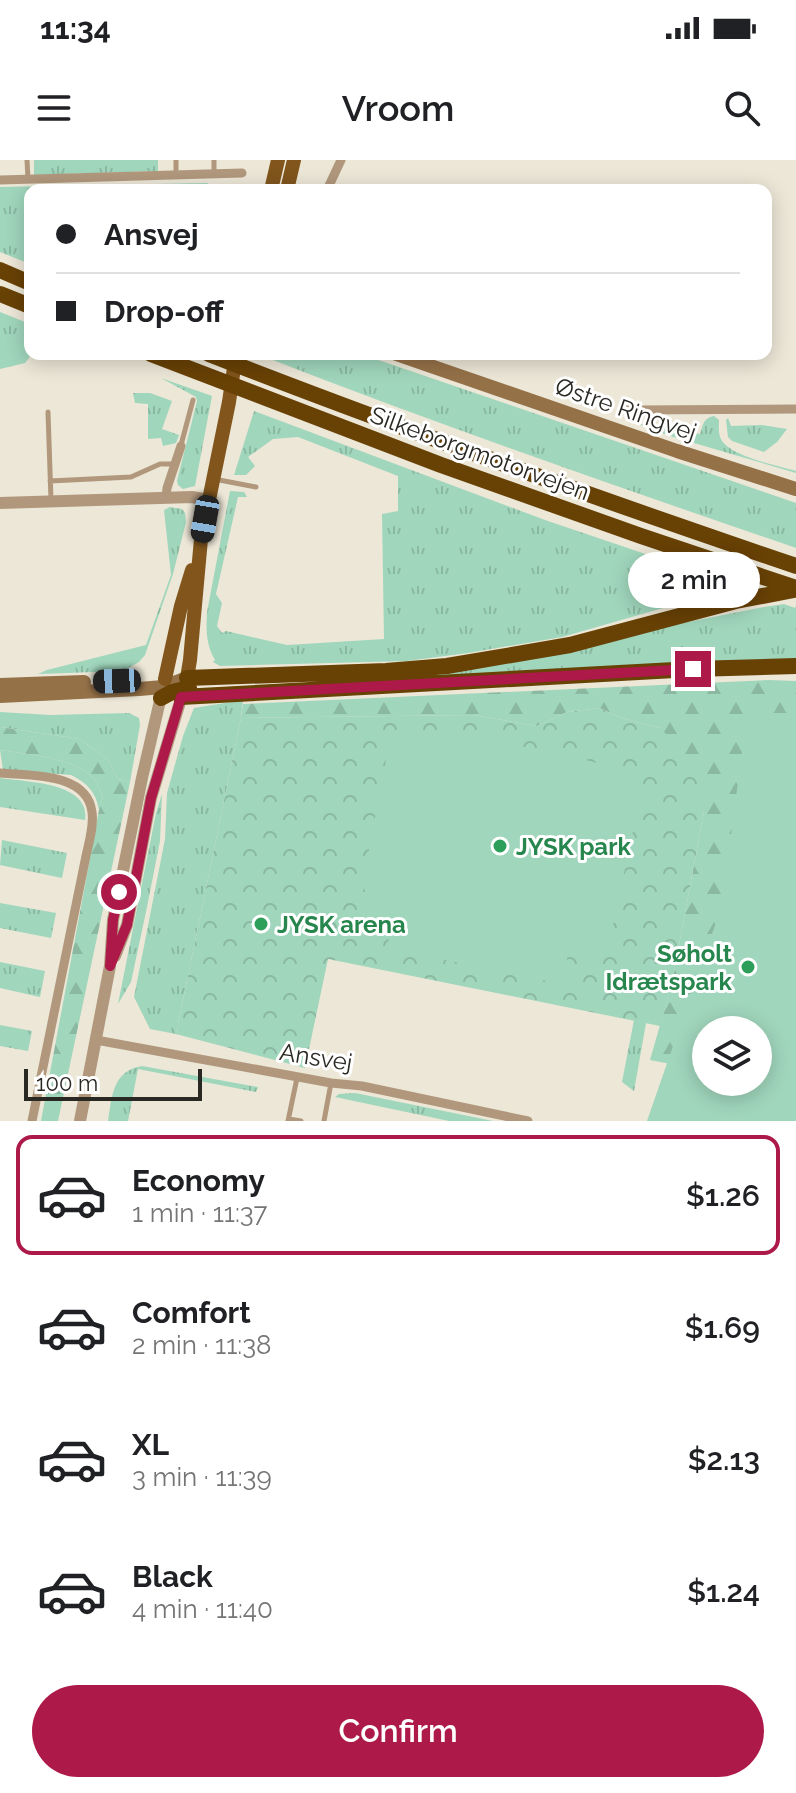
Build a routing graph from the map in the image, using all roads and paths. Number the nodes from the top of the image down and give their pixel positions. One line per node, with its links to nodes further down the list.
1 (27, 160): 12 (lane)
2 (176, 160): 10 (lane)
3 (214, 160): 9 (lane)
4 (278, 160): 13 (main road)
5 (285, 160): 14 (main road)
6 (294, 160): 15 (main road)
7 (341, 160): 16 (street)
8 (242, 173): 9 (street)
9 (214, 174): 10 (street)
10 (176, 175): 12 (street)
11 (0, 180): 12 (street)
12 (28, 180)
13 (272, 184)
14 (279, 184)
15 (288, 184)
16 (330, 184)
17 (0, 270): 18 (highway)
18 (24, 280)
19 (0, 294): 20 (highway)
20 (24, 304)
21 (167, 360): 43 (highway, Silkeborgmotorvejen)
22 (225, 360): 42 (highway, Silkeborgmotorvejen)
23 (235, 360): 26 (main road)
24 (245, 360): 26 (main road)
25 (413, 360): 36 (main road, Østre Ringvej)
26 (230, 399): 33 (main road)
27 (193, 400): 31 (lane)
28 (623, 407): 29 (street)
29 (796, 409)
30 (48, 412): 34 (lane)
31 (181, 446): 32 (street)
32 (175, 464): 34 (lane); 37 (street)
33 (213, 479): 35 (lane); 38 (main road)
34 (50, 481): 39 (lane)
35 (256, 487)
36 (796, 489)
37 (166, 498): 38 (street); 39 (street)
38 (209, 500): 41 (main road)
39 (51, 501): 40 (street)
40 (0, 503)
41 (201, 539): 46 (main road); 47 (main road)
42 (796, 566)
43 (796, 589): 47 (highway)
44 (796, 666): 47 (highway)
45 (0, 685): 46 (main road)
46 (163, 688): 47 (highway); 48 (main road); 50 (street)
47 (184, 688): 50 (street)
48 (0, 698)
49 (0, 773): 55 (street)
50 (110, 966): 51 (street)
51 (96, 1040): 52 (street, Ansvej); 56 (street)
52 (297, 1077): 53 (street, Ansvej); 54 (lane)
53 (331, 1083): 58 (lane); 59 (street, Ansvej)
54 (288, 1120): 57 (lane)
55 (32, 1121)
56 (80, 1121)
57 (301, 1121)
58 (324, 1121)
59 (528, 1121)

